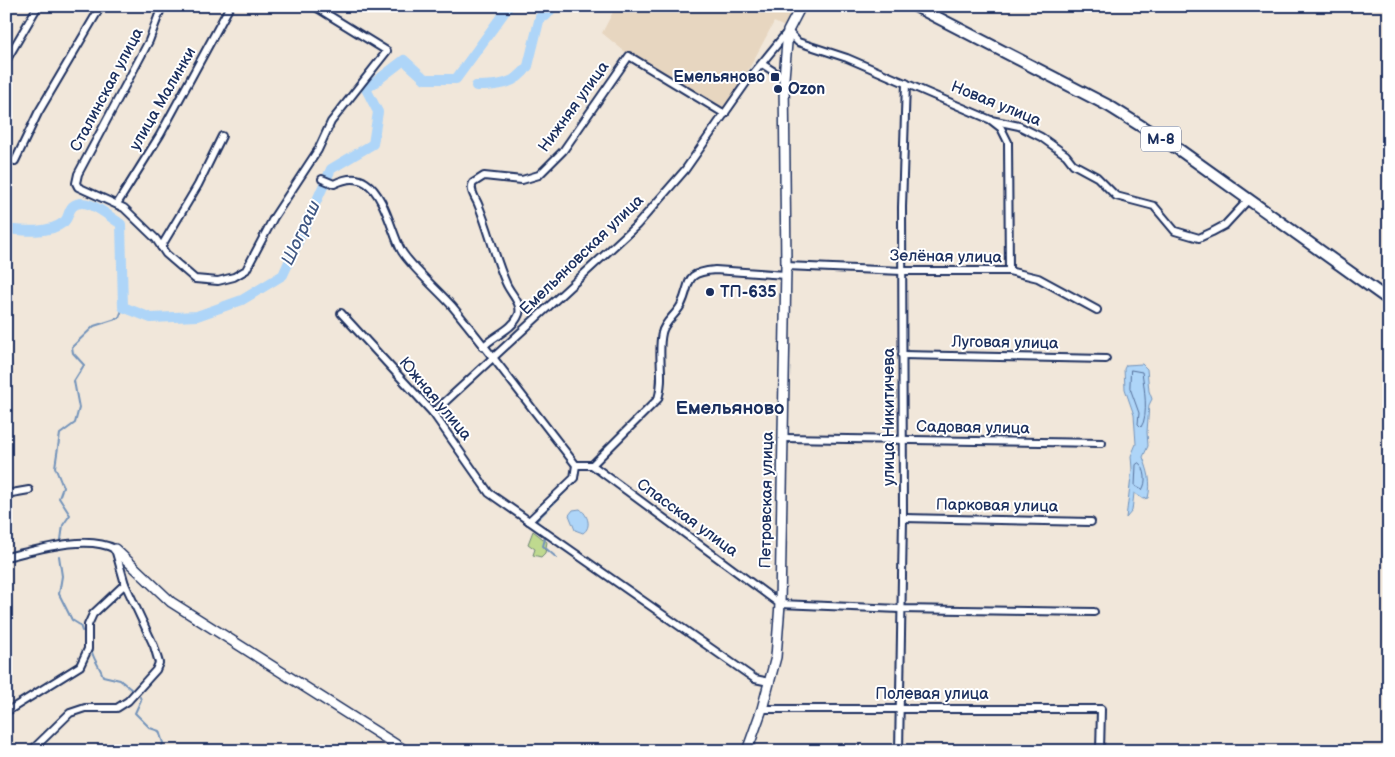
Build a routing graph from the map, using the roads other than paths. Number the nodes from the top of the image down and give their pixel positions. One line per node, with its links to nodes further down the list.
1 (38, 6): 9 (street)
2 (101, 6): 16 (street)
3 (162, 6): 19 (street, Сталинская улица)
4 (230, 6): 19 (street, улица Малинки)
5 (314, 6): 20 (street)
6 (915, 6): 18 (main road, М-8)
7 (800, 7): 8 (street, Петровская улица)
8 (788, 31): 10 (street, Емельяновская улица); 11 (street, Петровская улица); 12 (street, Новая улица)
9 (6, 61)
10 (762, 64): 11 (street); 13 (street, Емельяновская улица)
11 (784, 78): 21 (street, Петровская улица)
12 (906, 83): 14 (street, Новая улица); 22 (street, улица Никитичева)
13 (726, 114): 27 (street, Нижняя улица); 29 (street, Емельяновская улица)
14 (991, 120): 18 (street, Новая улица); 23 (street)
15 (222, 136): 20 (street)
16 (15, 161)
17 (322, 179): 27 (street)
18 (1250, 199): 24 (main road, М-8)
19 (117, 204): 20 (street)
20 (161, 247)
21 (786, 270): 22 (street, Зелёная улица); 32 (street, Петровская улица); 36 (street, Зелёная улица)
22 (902, 271): 23 (street, Зелёная улица); 28 (street, улица Никитичева)
23 (1009, 271): 25 (street, Зелёная улица)
24 (1389, 300)
25 (1097, 310)
26 (341, 313): 31 (street, Южная улица)
27 (483, 347): 29 (street)
28 (902, 355): 30 (street, Луговая улица); 33 (street, улица Никитичева)
29 (492, 359): 31 (street, Емельяновская улица); 35 (street)
30 (1106, 359)
31 (433, 413): 40 (street, Южная улица)
32 (784, 438): 33 (street, Садовая улица); 45 (street, Петровская улица)
33 (903, 441): 34 (street, Садовая улица); 39 (street, улица Никитичева)
34 (1102, 443)
35 (576, 465): 36 (street); 40 (street)
36 (592, 465): 45 (street, Спасская улица)
37 (29, 490): 38 (street)
38 (6, 494)
39 (902, 518): 41 (street, Парковая улица); 46 (street, улица Никитичева)
40 (529, 521): 48 (street)
41 (1091, 522)
42 (115, 549): 43 (street); 44 (street); 53 (street)
43 (6, 557)
44 (125, 584): 51 (street); 52 (street)
45 (780, 604): 46 (street); 48 (street, Петровская улица)
46 (900, 609): 47 (street); 49 (street, улица Никитичева)
47 (1094, 612)
48 (769, 682): 50 (street, Петровская улица)
49 (900, 707): 50 (street, Полевая улица); 55 (street, улица Никитичева); 56 (street, Полевая улица)
50 (762, 709): 54 (street, Петровская улица)
51 (6, 712)
52 (31, 751)
53 (406, 751)
54 (747, 751)
55 (899, 751)
56 (1100, 751)

